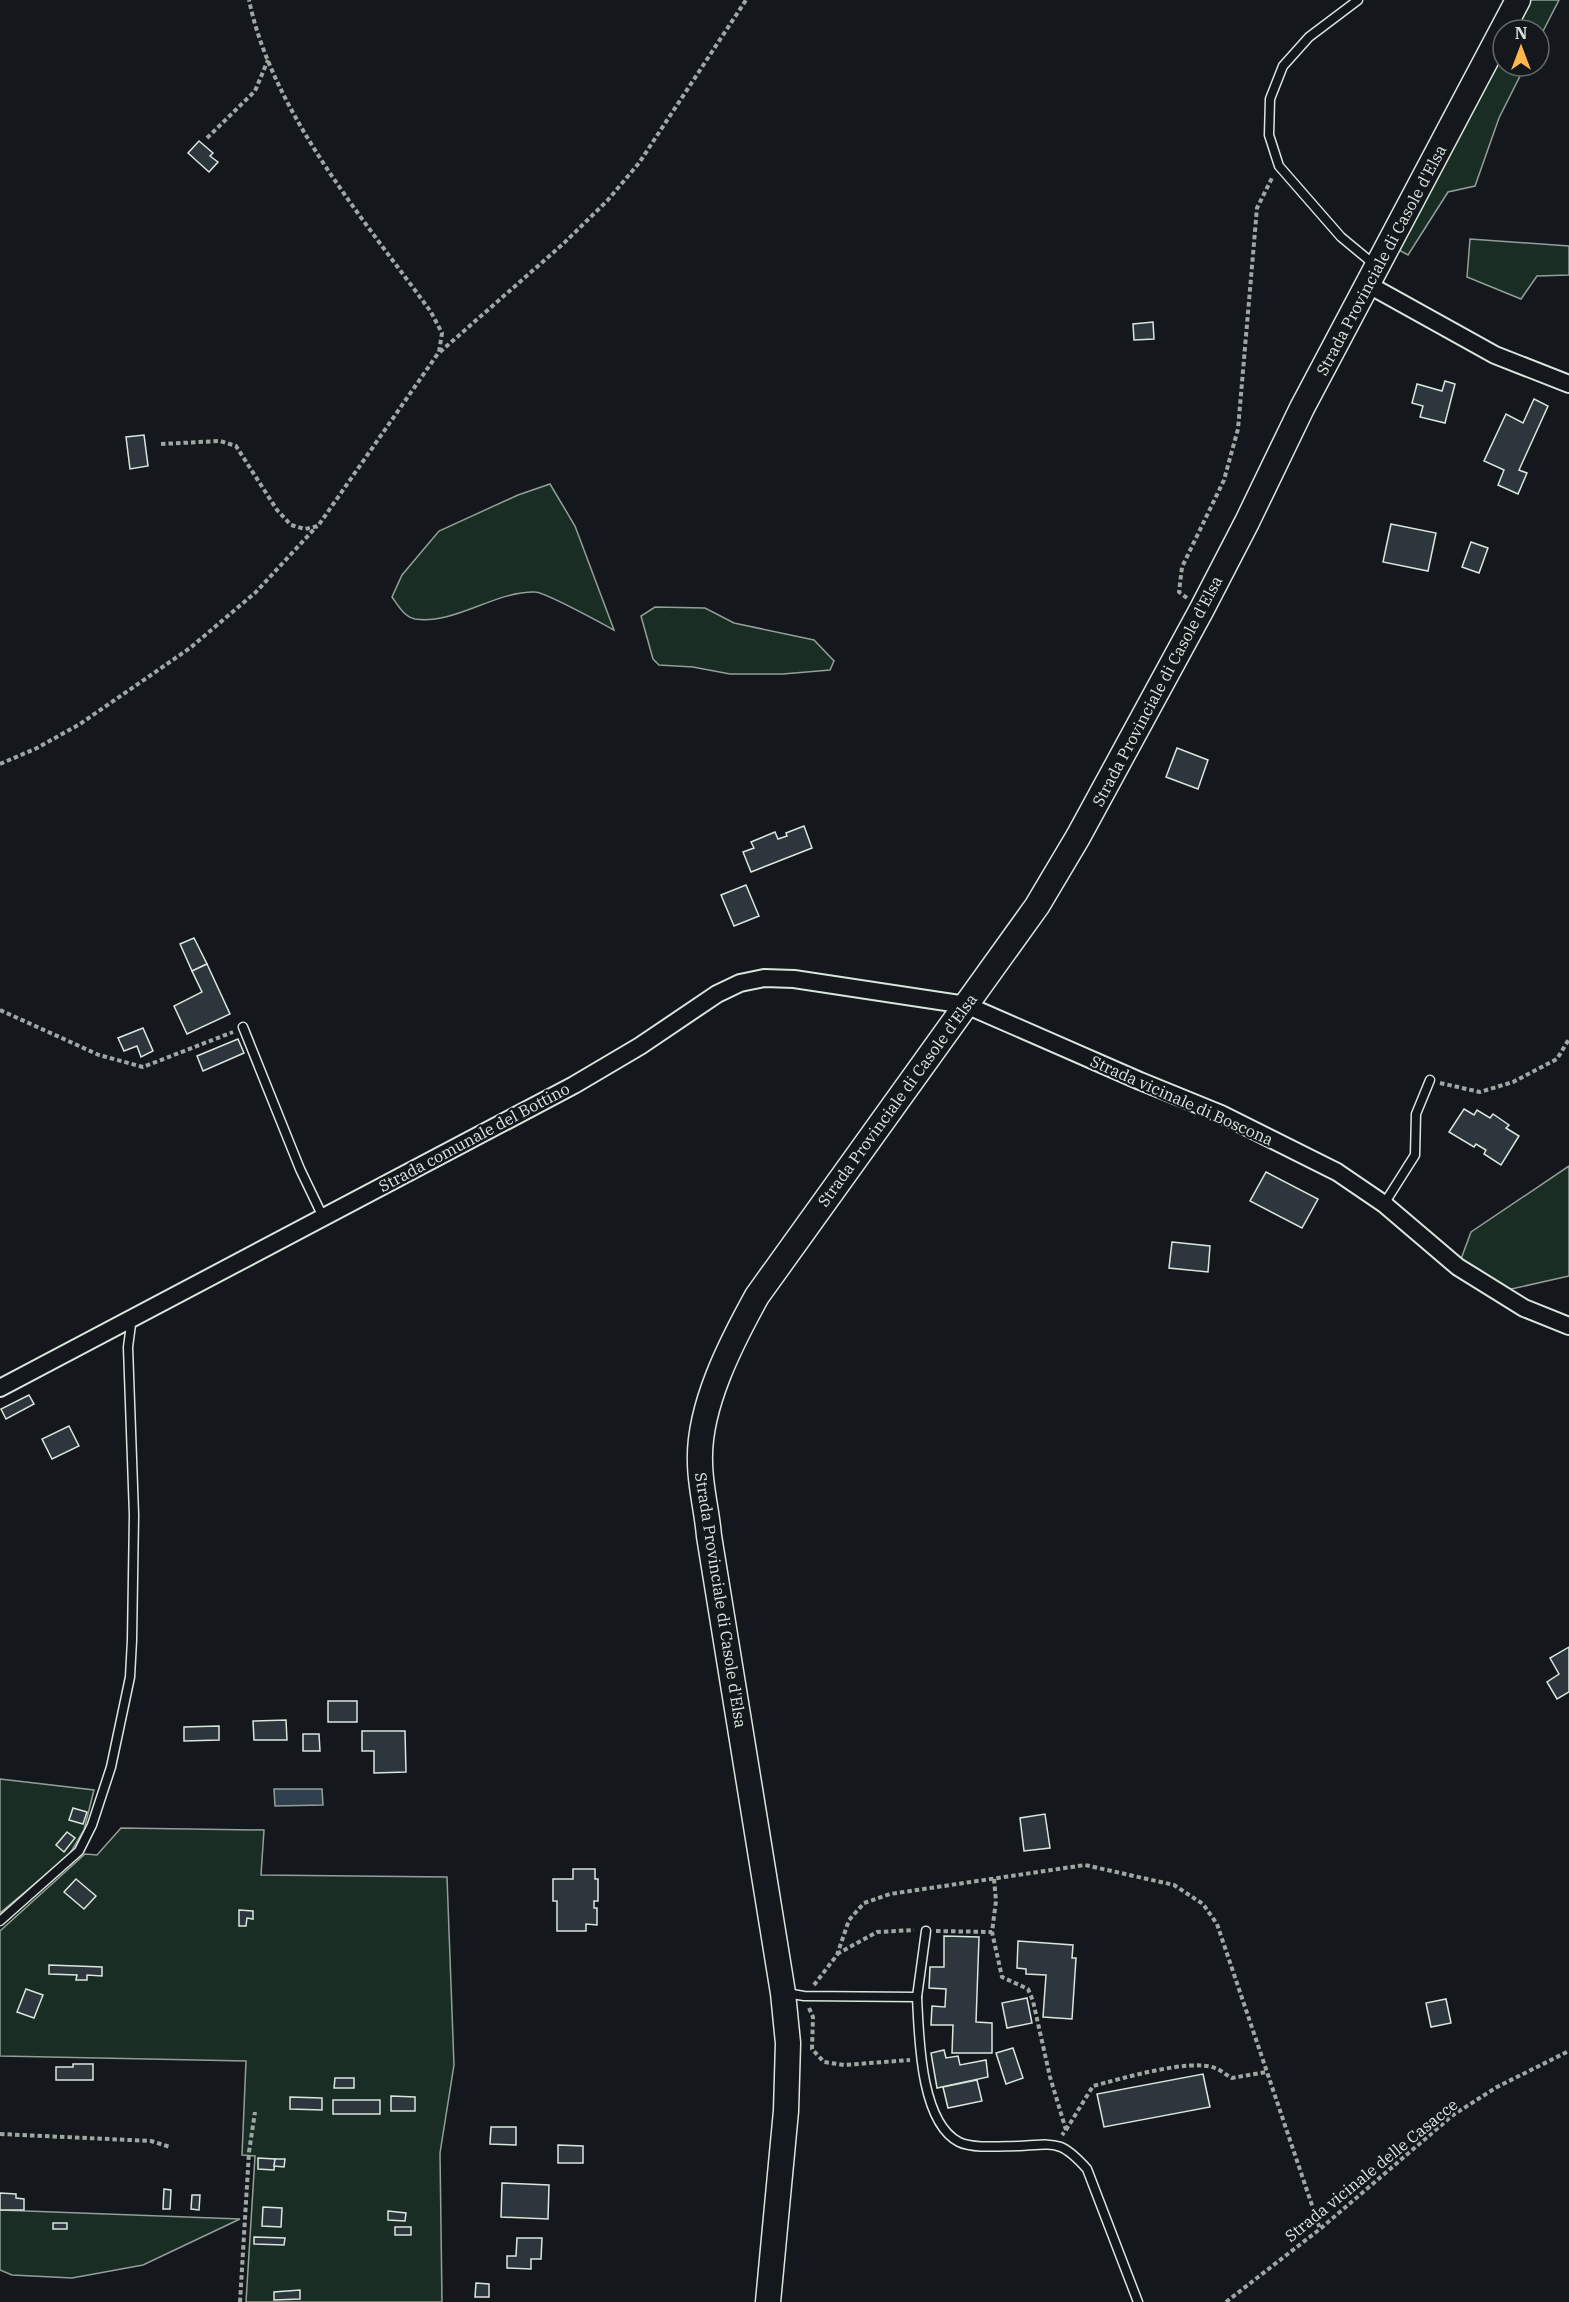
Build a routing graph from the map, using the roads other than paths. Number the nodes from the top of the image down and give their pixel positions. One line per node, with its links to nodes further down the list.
1 (1358, 0): 3 (lane)
2 (1518, 0): 3 (main road, Strada Provinciale di Casole d'Elsa)
3 (1374, 276): 4 (street); 5 (main road, Strada Provinciale di Casole d'Elsa)
4 (1569, 384)
5 (966, 1005): 8 (street, Strada vicinale di Boscona); 9 (street, Strada comunale del Bottino); 15 (main road, Strada Provinciale di Casole d'Elsa)
6 (243, 1027): 9 (lane)
7 (1430, 1080): 8 (lane)
8 (1384, 1204): 11 (street, Strada vicinale di Boscona)
9 (323, 1217): 10 (street, Strada comunale del Bottino)
10 (132, 1317): 12 (street, Strada comunale del Bottino); 13 (lane)
11 (1569, 1326)
12 (0, 1388)
13 (0, 1921)
14 (926, 1931): 16 (lane)
15 (793, 1995): 16 (lane); 17 (main road, Strada Provinciale di Casole d'Elsa)
16 (917, 1997): 18 (lane)
17 (768, 2302)
18 (1138, 2302)

